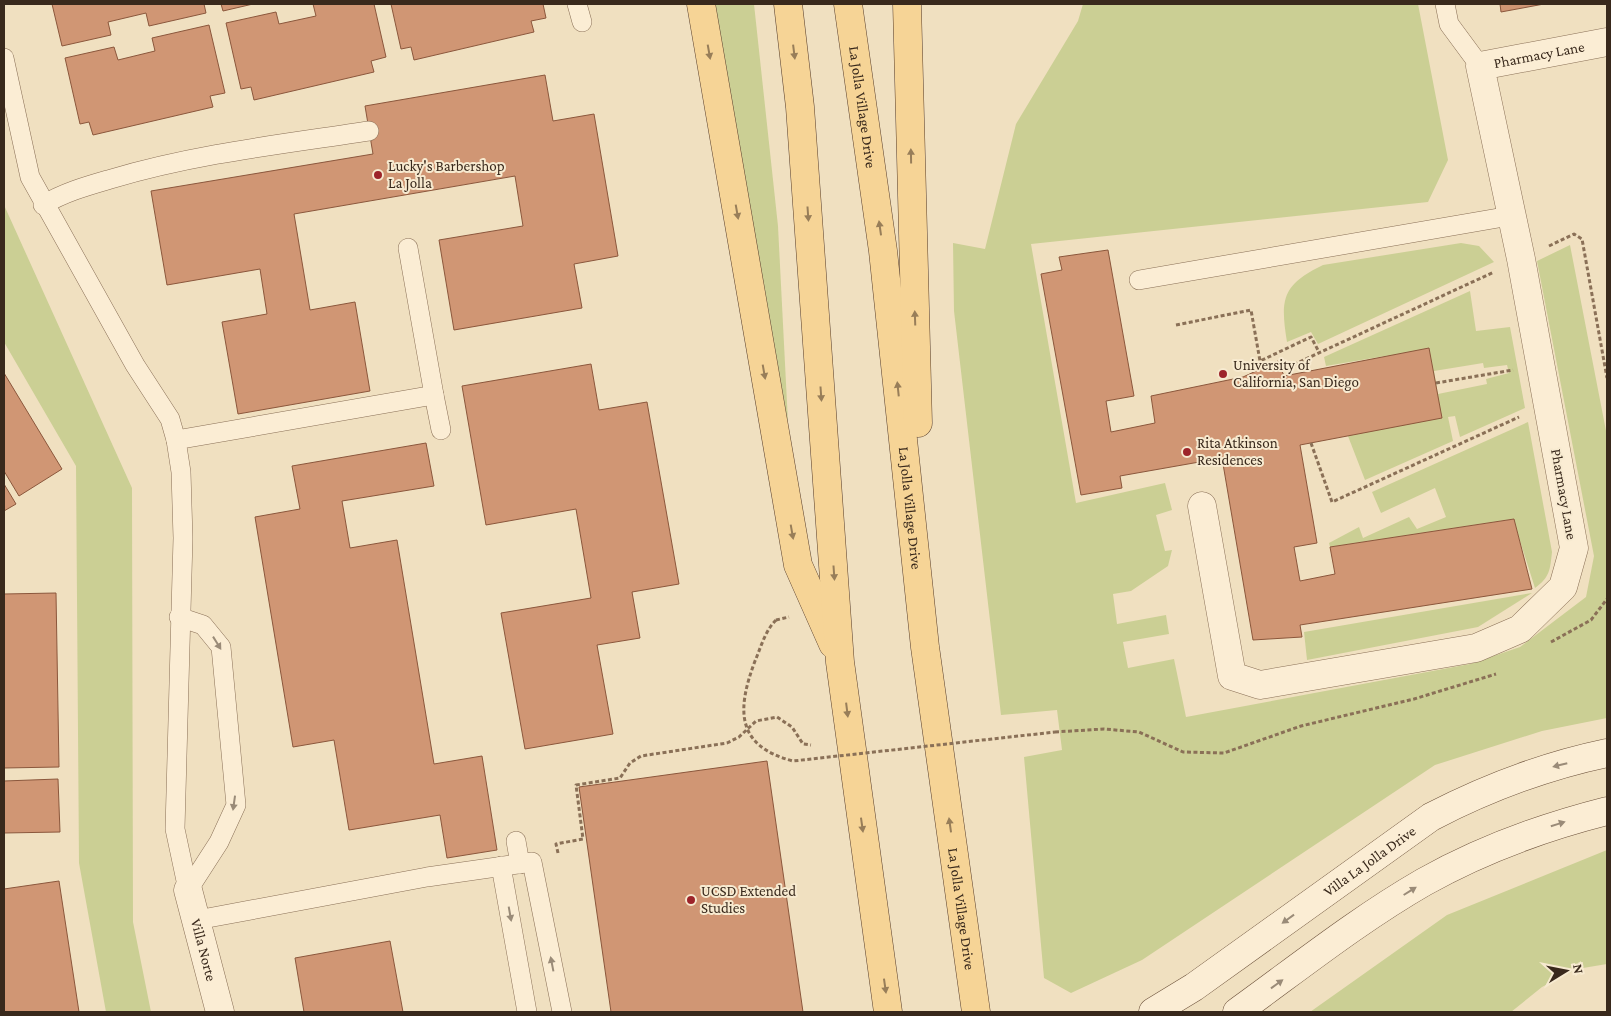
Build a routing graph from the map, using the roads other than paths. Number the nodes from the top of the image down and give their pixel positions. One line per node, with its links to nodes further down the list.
1 (577, 4): 7 (lane)
2 (701, 4): 22 (main road, one-way to 22)
3 (788, 4): 22 (main road, one-way to 22)
4 (848, 4): 21 (main road, La Jolla Village Drive, one-way to 4)
5 (907, 4): 21 (main road, one-way to 5)
6 (1445, 4): 10 (lane)
7 (582, 22)
8 (1607, 42): 10 (street, Pharmacy Lane)
9 (4, 58): 12 (lane)
10 (1480, 66): 13 (street, Pharmacy Lane)
11 (369, 131): 12 (lane)
12 (44, 205): 18 (lane)
13 (1510, 216): 15 (lane); 19 (street, Pharmacy Lane)
14 (408, 248): 16 (lane)
15 (1139, 280)
16 (434, 395): 17 (lane); 18 (lane)
17 (441, 430)
18 (176, 440): 20 (lane)
19 (1202, 506)
20 (179, 617): 28 (lane); 28 (lane, one-way to 28)
21 (924, 647): 34 (main road, La Jolla Village Drive, one-way to 21)
22 (840, 662): 33 (main road, one-way to 33)
23 (1607, 754): 35 (street, Villa La Jolla Drive, one-way to 35)
24 (1607, 810): 36 (street, one-way to 24)
25 (516, 841): 26 (lane)
26 (526, 863): 27 (lane); 32 (lane, one-way to 26)
27 (501, 866): 29 (lane); 31 (lane, one-way to 31)
28 (188, 890): 29 (street, Villa Norte)
29 (197, 920): 30 (street, Villa Norte)
30 (220, 1012)
31 (527, 1012)
32 (562, 1012)
33 (888, 1012)
34 (976, 1012)
35 (1154, 1012)
36 (1237, 1012)

